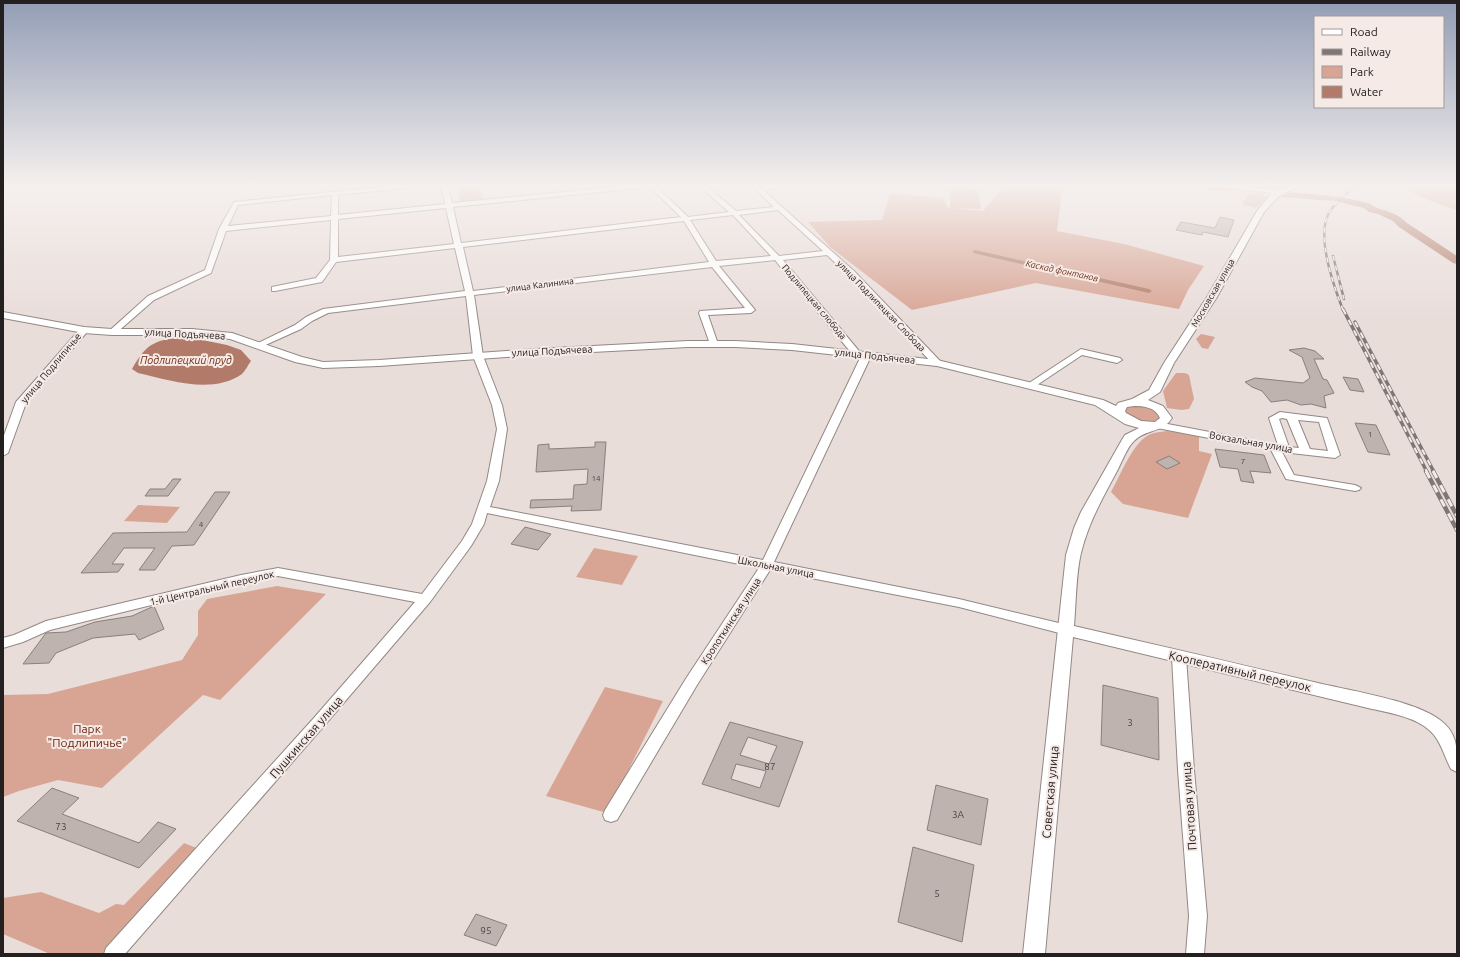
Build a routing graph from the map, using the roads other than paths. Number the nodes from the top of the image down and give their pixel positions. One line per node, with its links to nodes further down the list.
1 (223, 229): 18 (street)
2 (335, 230): 12 (street)
3 (454, 230): 9 (street, Пушкинская улица)
4 (593, 230): 9 (street)
5 (693, 230): 13 (street)
6 (750, 230): 11 (street, Подлипецкая слобода)
7 (803, 230): 10 (street, улица Подлипецкая Слобода)
8 (1250, 230): 26 (main road, Московская улица)
9 (458, 245): 12 (street); 15 (street, Пушкинская улица)
10 (829, 253): 11 (street, улица Калинина); 24 (street, улица Подлипецкая Слобода)
11 (778, 259): 13 (street, улица Калинина); 21 (street, Подлипецкая слобода)
12 (334, 260): 14 (street)
13 (714, 264): 15 (street, улица Калинина); 19 (street)
14 (275, 289)
15 (470, 294): 20 (street, улица Калинина); 22 (street, Пушкинская улица)
16 (3, 315): 17 (main road, улица Подъячева)
17 (84, 330): 18 (main road, улица Подъячева); 37 (street, улица Подлипичье)
18 (112, 332): 20 (main road, улица Подъячева)
19 (714, 344): 21 (main road, улица Подъячева); 22 (main road, улица Подъячева)
20 (258, 345): 22 (main road, улица Подъячева)
21 (862, 354): 24 (main road, улица Подъячева); 40 (street, Кропоткинская улица)
22 (478, 356): 39 (street, Пушкинская улица)
23 (1117, 360): 25 (street)
24 (937, 363): 25 (main road, улица Подъячева)
25 (1030, 385): 27 (main road, улица Подъячева)
26 (1154, 392): 28 (main road); 29 (main road)
27 (1102, 403): 28 (main road, улица Подъячева); 30 (main road, улица Подъячева)
28 (1132, 403): 29 (main road); 30 (main road)
29 (1163, 412): 32 (main road); 33 (street)
30 (1122, 416): 32 (main road); 34 (main road)
31 (1291, 416): 35 (street); 36 (street, Вокзальная улица); 36 (street, Вокзальная улица)
32 (1155, 426): 33 (street, Вокзальная улица); 34 (main road)
33 (1196, 432): 35 (street, Вокзальная улица)
34 (1129, 438): 42 (main road)
35 (1280, 449): 36 (street, Вокзальная улица); 38 (street)
36 (1306, 452)
37 (3, 453)
38 (1355, 488)
39 (483, 509): 40 (street, Школьная улица); 41 (street, Пушкинская улица)
40 (767, 565): 42 (street, Школьная улица); 46 (street, Кропоткинская улица)
41 (425, 599): 43 (street, 1-й Центральный переулок); 47 (street, Пушкинская улица)
42 (1067, 630): 44 (main road, Кооперативный переулок); 48 (main road, Советская улица)
43 (3, 643)
44 (1179, 657): 45 (main road, Кооперативный переулок); 49 (street, Почтовая улица)
45 (1457, 764)
46 (611, 816)
47 (113, 954)
48 (1034, 954)
49 (1195, 954)

